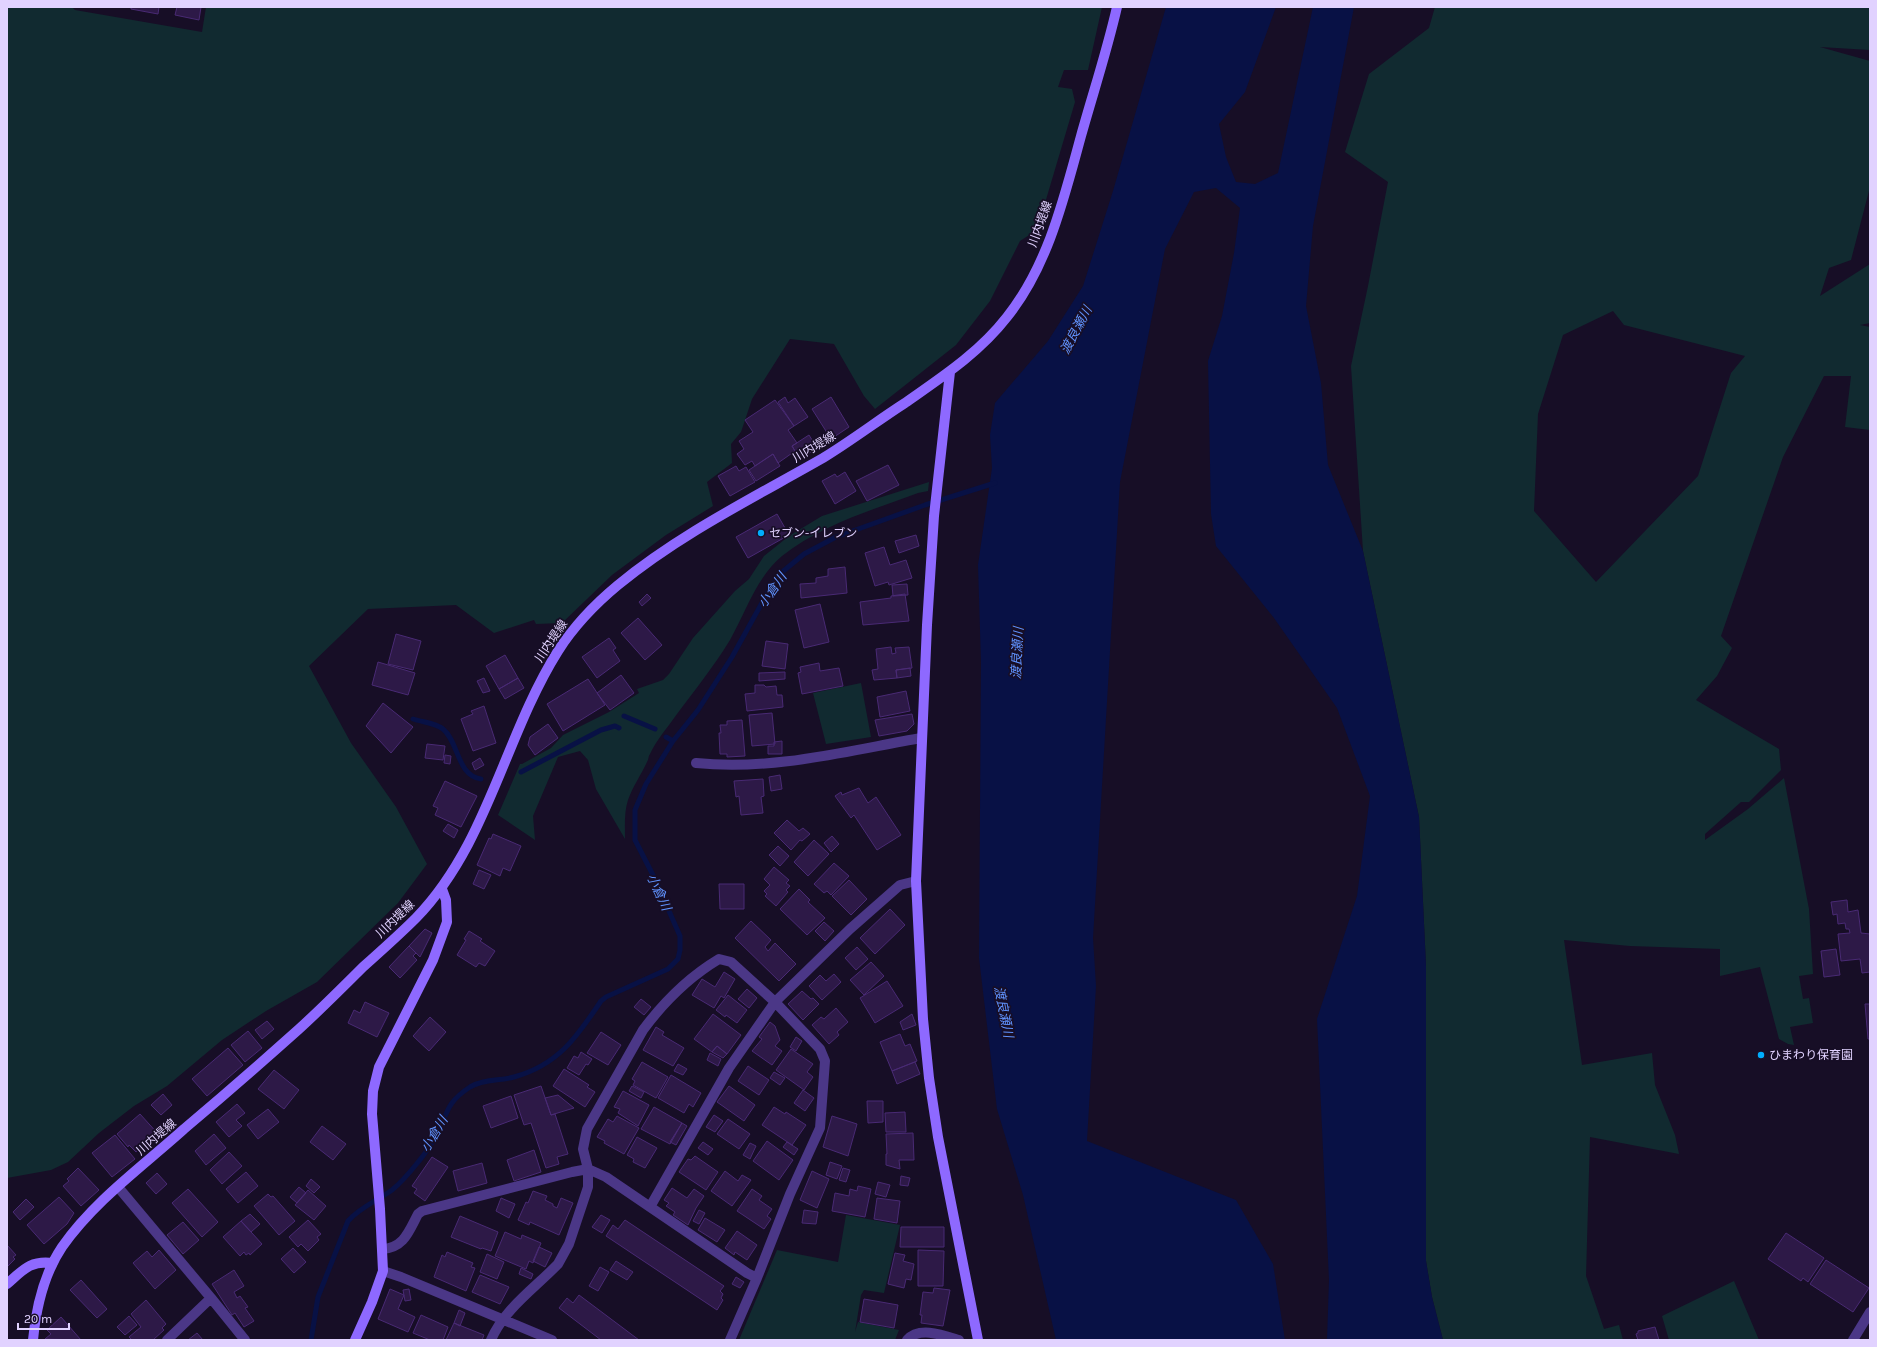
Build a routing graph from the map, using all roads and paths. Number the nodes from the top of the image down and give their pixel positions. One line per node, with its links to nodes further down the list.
1 (1117, 7): 2 (main road, 川内堤線)
2 (950, 372): 3 (main road); 6 (main road, 川内堤線)
3 (921, 738): 4 (street); 5 (main road)
4 (696, 763)
5 (916, 881): 7 (street); 28 (main road)
6 (442, 888): 9 (main road, 川内堤線); 11 (main road)
7 (775, 1002): 8 (street); 10 (street); 14 (street)
8 (588, 1170): 10 (street); 11 (street); 18 (street)
9 (118, 1187): 12 (main road, 川内堤線); 16 (street)
10 (650, 1207): 14 (street)
11 (382, 1249): 13 (main road)
12 (53, 1263): 15 (main road); 19 (main road, 川内堤線)
13 (383, 1271): 18 (street); 22 (main road)
14 (757, 1278): 25 (street)
15 (7, 1284)
16 (211, 1298): 20 (street); 21 (street)
17 (1870, 1312): 29 (street)
18 (503, 1319): 23 (street); 24 (street)
19 (33, 1340)
20 (166, 1340)
21 (245, 1340)
22 (355, 1340)
23 (491, 1340)
24 (552, 1340)
25 (730, 1340)
26 (907, 1340): 27 (street)
27 (959, 1340)
28 (978, 1340)
29 (1852, 1340)

